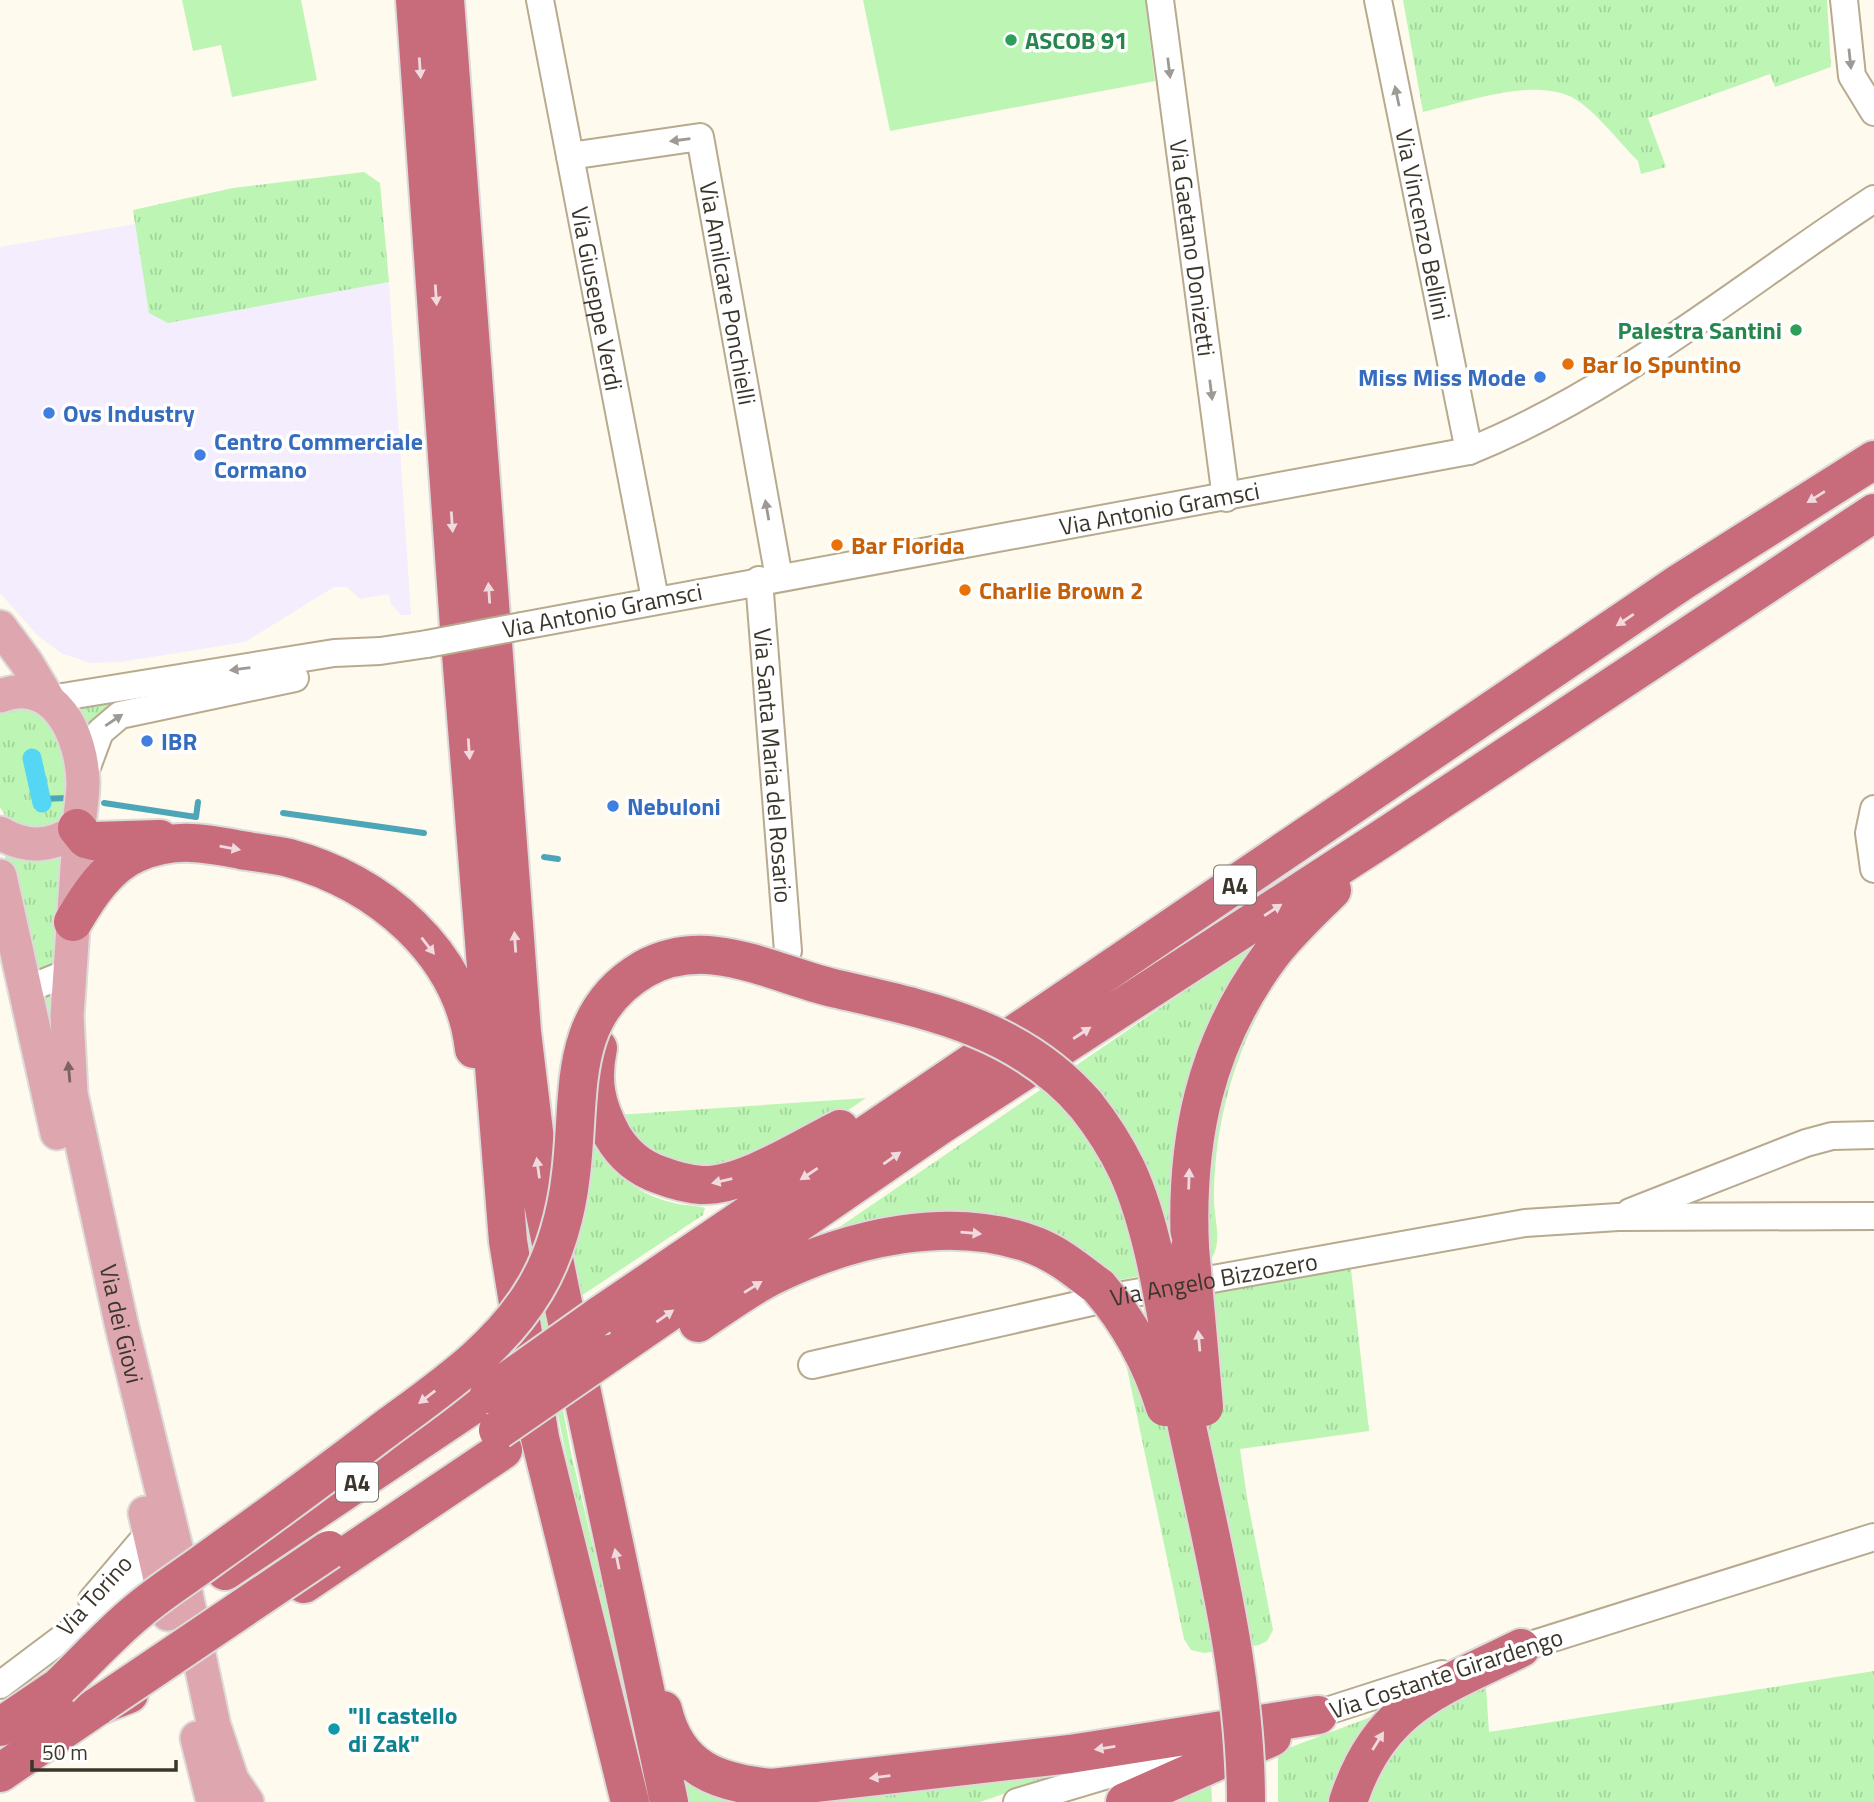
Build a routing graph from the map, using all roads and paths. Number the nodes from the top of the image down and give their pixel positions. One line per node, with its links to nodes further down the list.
1 (415, 0): 36 (highway, one-way to 36)
2 (445, 0): 47 (highway, one-way to 2)
3 (540, 0): 8 (street, Via Giuseppe Verdi)
4 (1160, 0): 12 (street, Via Gaetano Donizetti, one-way to 12)
5 (1378, 0): 10 (street, Via Vincenzo Bellini, one-way to 5)
6 (1844, 0): 7 (street, one-way to 7)
7 (1874, 112)
8 (570, 156): 14 (street, Via Amilcare Ponchielli, one-way to 8); 15 (street, Via Giuseppe Verdi)
9 (1874, 199): 10 (street, Via Antonio Gramsci)
10 (1469, 451): 12 (street, Via Antonio Gramsci)
11 (1874, 460): 22 (highway, A4, one-way to 22)
12 (1226, 498): 14 (street, Via Antonio Gramsci)
13 (1874, 513): 27 (highway, A4)
14 (769, 579): 15 (street, Via Antonio Gramsci); 32 (street, Via Santa Maria del Rosario)
15 (655, 599): 17 (street, Via Antonio Gramsci, bridge)
16 (0, 627): 18 (main road)
17 (380, 651): 19 (street, Via Antonio Gramsci, one-way to 19); 23 (street, Via Antonio Gramsci, one-way to 17)
18 (26, 662): 19 (street, Via Antonio Gramsci); 21 (main road)
19 (100, 691): 21 (street, Via Antonio Gramsci)
20 (0, 696): 21 (main road)
21 (49, 698): 23 (main road)
22 (1498, 706): 32 (highway, one-way to 32, bridge); 42 (highway, A4, one-way to 42, bridge)
23 (83, 778): 25 (main road, Via dei Giovi)
24 (1874, 809): 29 (street)
25 (77, 830): 26 (main road); 28 (highway); 31 (main road, Via dei Giovi)
26 (0, 833)
27 (1383, 838): 41 (highway, A4, one-way to 27); 45 (highway, one-way to 27, bridge)
28 (186, 840): 31 (highway); 36 (highway, one-way to 36)
29 (1874, 869)
30 (0, 876): 34 (main road, Via dei Giovi)
31 (73, 922): 33 (main road, Via dei Giovi)
32 (797, 966): 45 (highway, bridge); 49 (highway, one-way to 49, bridge)
33 (69, 972): 34 (street); 39 (main road, Via dei Giovi, one-way to 33)
34 (25, 989): 43 (main road, Via dei Giovi)
35 (1874, 1135): 38 (street, Via Angelo Bizzozero)
36 (505, 1205): 57 (highway)
37 (1874, 1216): 38 (street, Via Angelo Bizzozero)
38 (1618, 1217): 40 (street, Via Angelo Bizzozero)
39 (121, 1327): 46 (street); 56 (main road, Via dei Giovi)
40 (812, 1364)
41 (611, 1366): 42 (highway, A4, bridge); 45 (highway, one-way to 45, bridge)
42 (497, 1424): 49 (highway, A4, bridge); 51 (highway, A4, bridge); 51 (highway)
43 (149, 1533): 46 (main road, Via dei Giovi); 49 (street, Via Torino)
44 (1874, 1537): 48 (street, Via Costante Girardengo)
45 (1213, 1556): 61 (highway, bridge)
46 (157, 1567): 49 (street, Via Torino); 55 (main road, Via dei Giovi)
47 (631, 1626): 52 (highway, one-way to 47); 58 (highway)
48 (1521, 1648): 52 (street, Via Costante Girardengo); 62 (highway, one-way to 48)
49 (48, 1672): 50 (street, Via Torino); 53 (highway, A4)
50 (0, 1685)
51 (98, 1706): 54 (highway, A4)
52 (1318, 1715): 59 (street, Via Costante Girardengo); 60 (highway)
53 (0, 1727)
54 (0, 1773)
55 (213, 1802)
56 (247, 1802)
57 (630, 1802)
58 (669, 1802)
59 (1017, 1802)
60 (1125, 1802)
61 (1247, 1802)
62 (1348, 1802)

